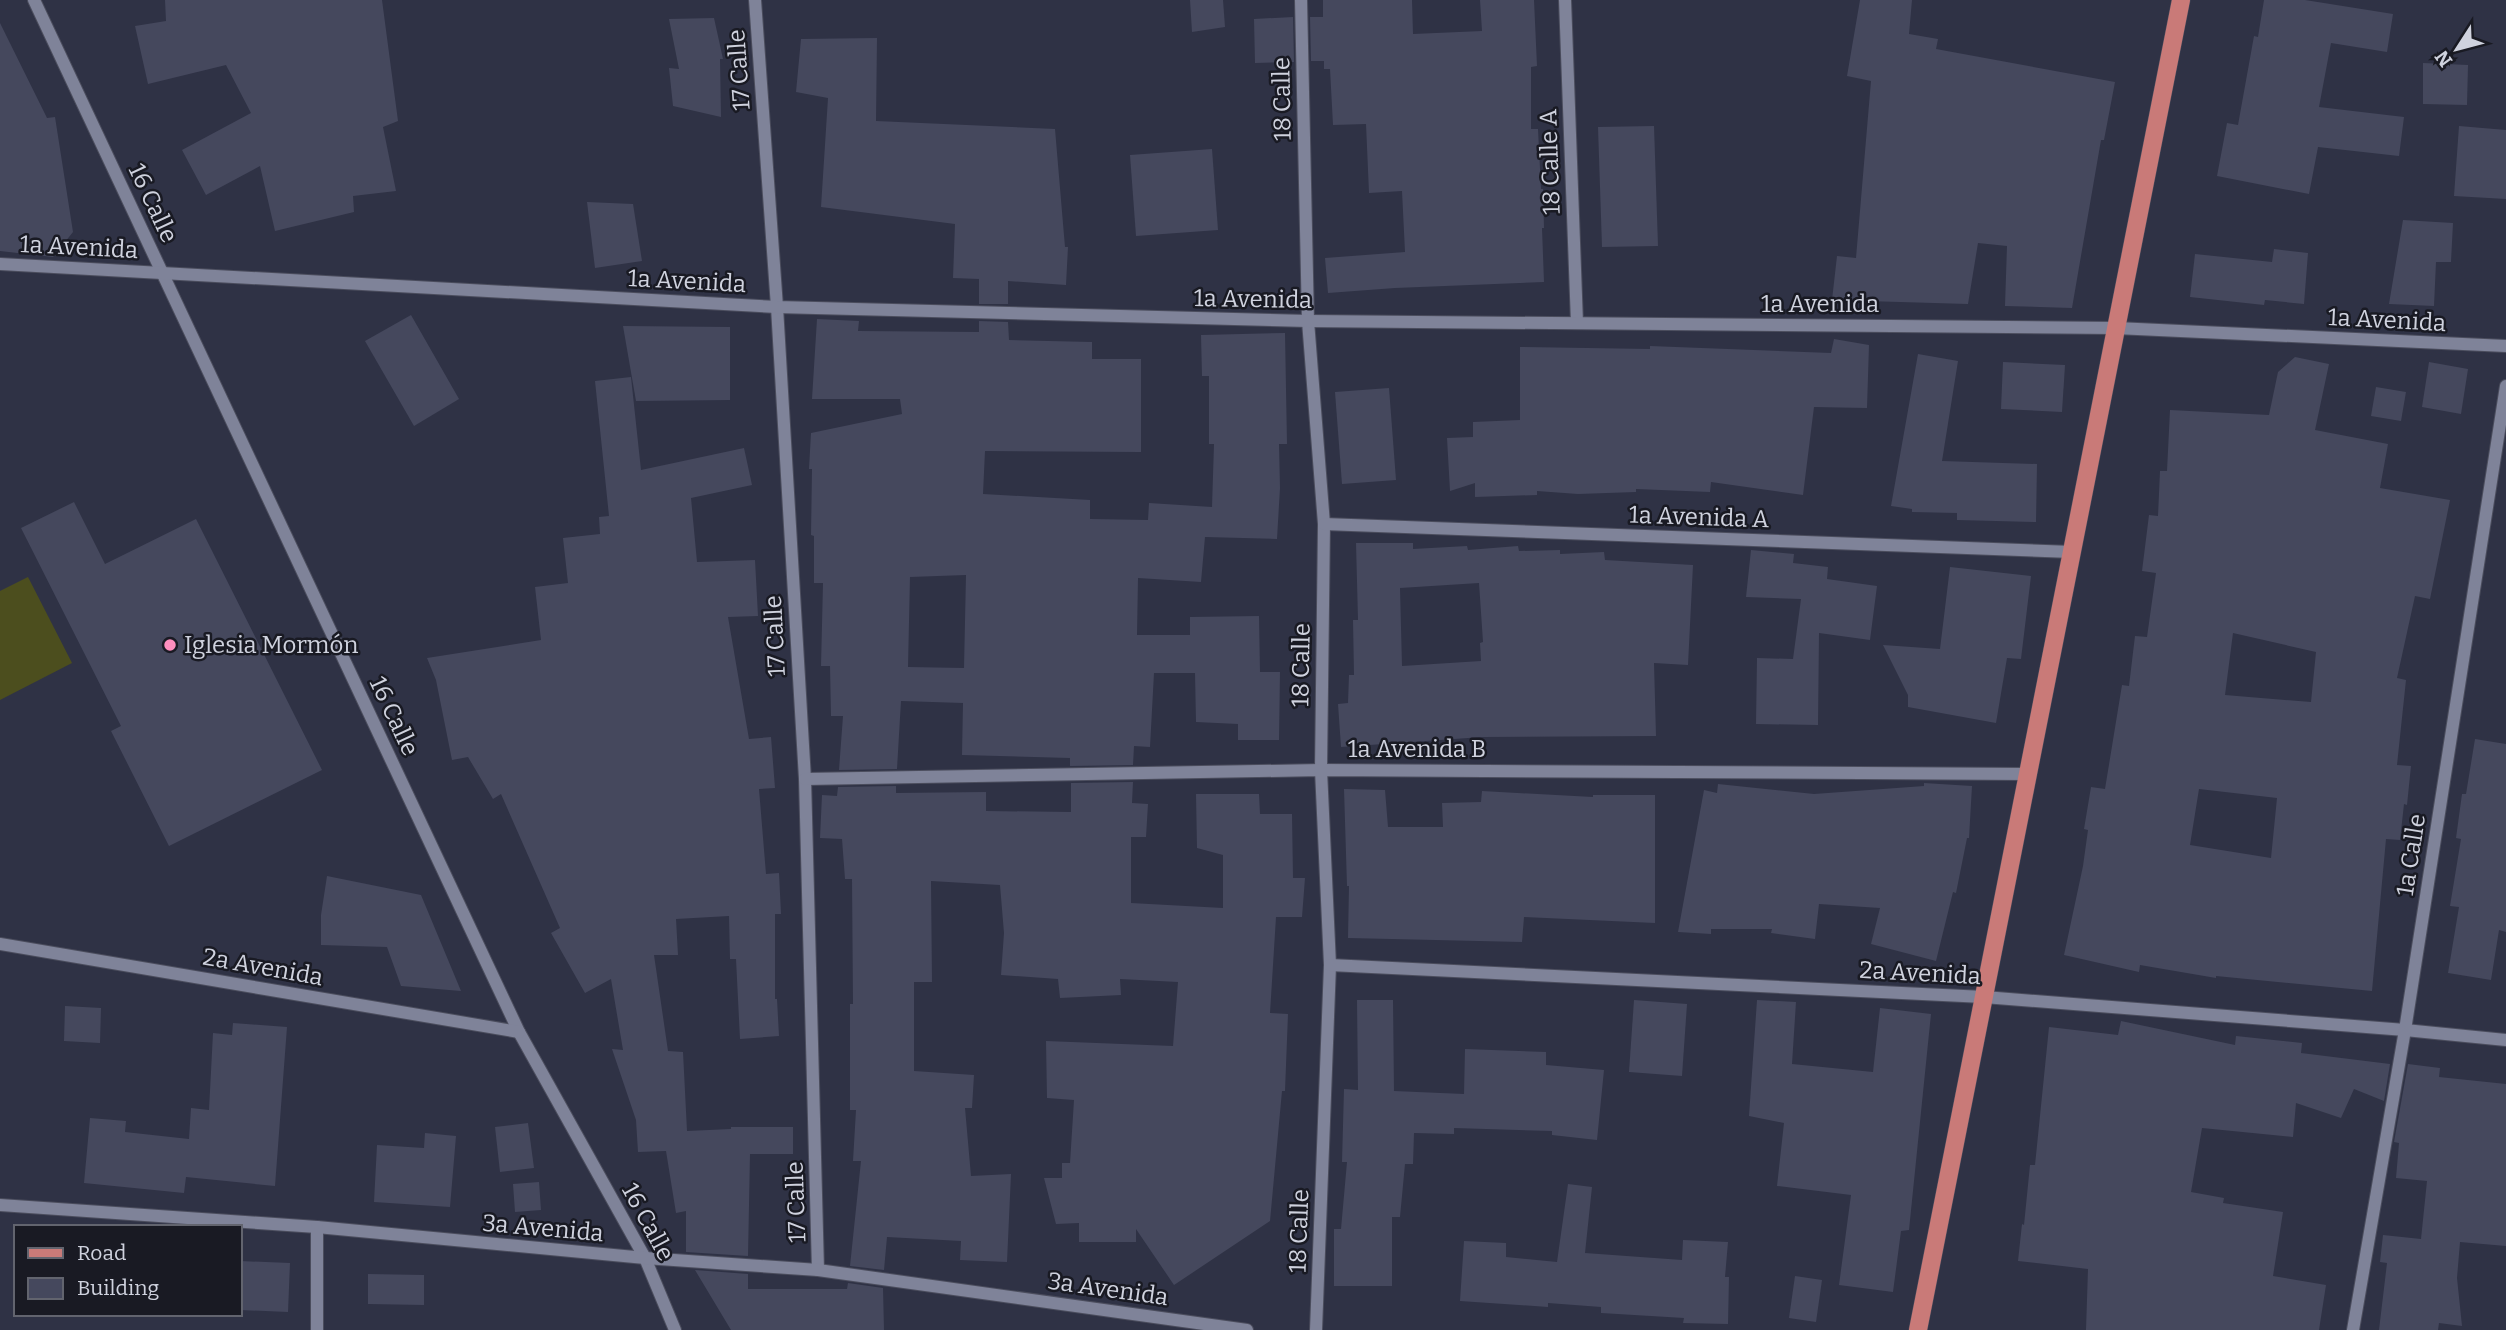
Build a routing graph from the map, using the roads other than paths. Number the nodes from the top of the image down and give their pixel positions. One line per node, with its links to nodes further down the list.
1 (34, 0): 7 (street, 16 Calle)
2 (755, 0): 8 (street, 17 Calle)
3 (1301, 0): 9 (street, 18 Calle)
4 (1565, 0): 10 (street, 18 Calle A)
5 (2181, 0): 11 (main road)
6 (0, 264): 7 (street, 1a Avenida)
7 (162, 273): 8 (street, 1a Avenida); 23 (street, 16 Calle)
8 (777, 307): 9 (street, 1a Avenida); 18 (street, 17 Calle)
9 (1308, 321): 10 (street, 1a Avenida); 14 (street, 18 Calle)
10 (1577, 323): 11 (street, 1a Avenida)
11 (2116, 328): 12 (street, 1a Avenida); 15 (main road)
12 (2506, 346)
13 (2506, 386): 22 (street, 1a Calle)
14 (1324, 524): 15 (street, 1a Avenida A); 16 (street, 18 Calle)
15 (2072, 552): 17 (main road)
16 (1321, 770): 17 (street, 1a Avenida B); 18 (street, 1a Avenida B); 20 (street, 18 Calle)
17 (2028, 774): 21 (main road)
18 (805, 779): 28 (street, 17 Calle)
19 (0, 944): 23 (street, 2a Avenida)
20 (1330, 965): 21 (street, 2a Avenida); 32 (street, 18 Calle)
21 (1984, 997): 22 (street, 2a Avenida); 33 (main road)
22 (2405, 1030): 24 (street, 2a Avenida); 34 (street, 1a Calle)
23 (519, 1032): 27 (street, 16 Calle)
24 (2506, 1041)
25 (0, 1205): 26 (street, 3a Avenida)
26 (317, 1227): 27 (street, 3a Avenida); 29 (street)
27 (645, 1258): 28 (street, 3a Avenida); 30 (street, 16 Calle)
28 (818, 1270): 31 (street, 3a Avenida)
29 (317, 1330)
30 (675, 1330)
31 (1247, 1330)
32 (1316, 1330)
33 (1918, 1330)
34 (2353, 1330)

